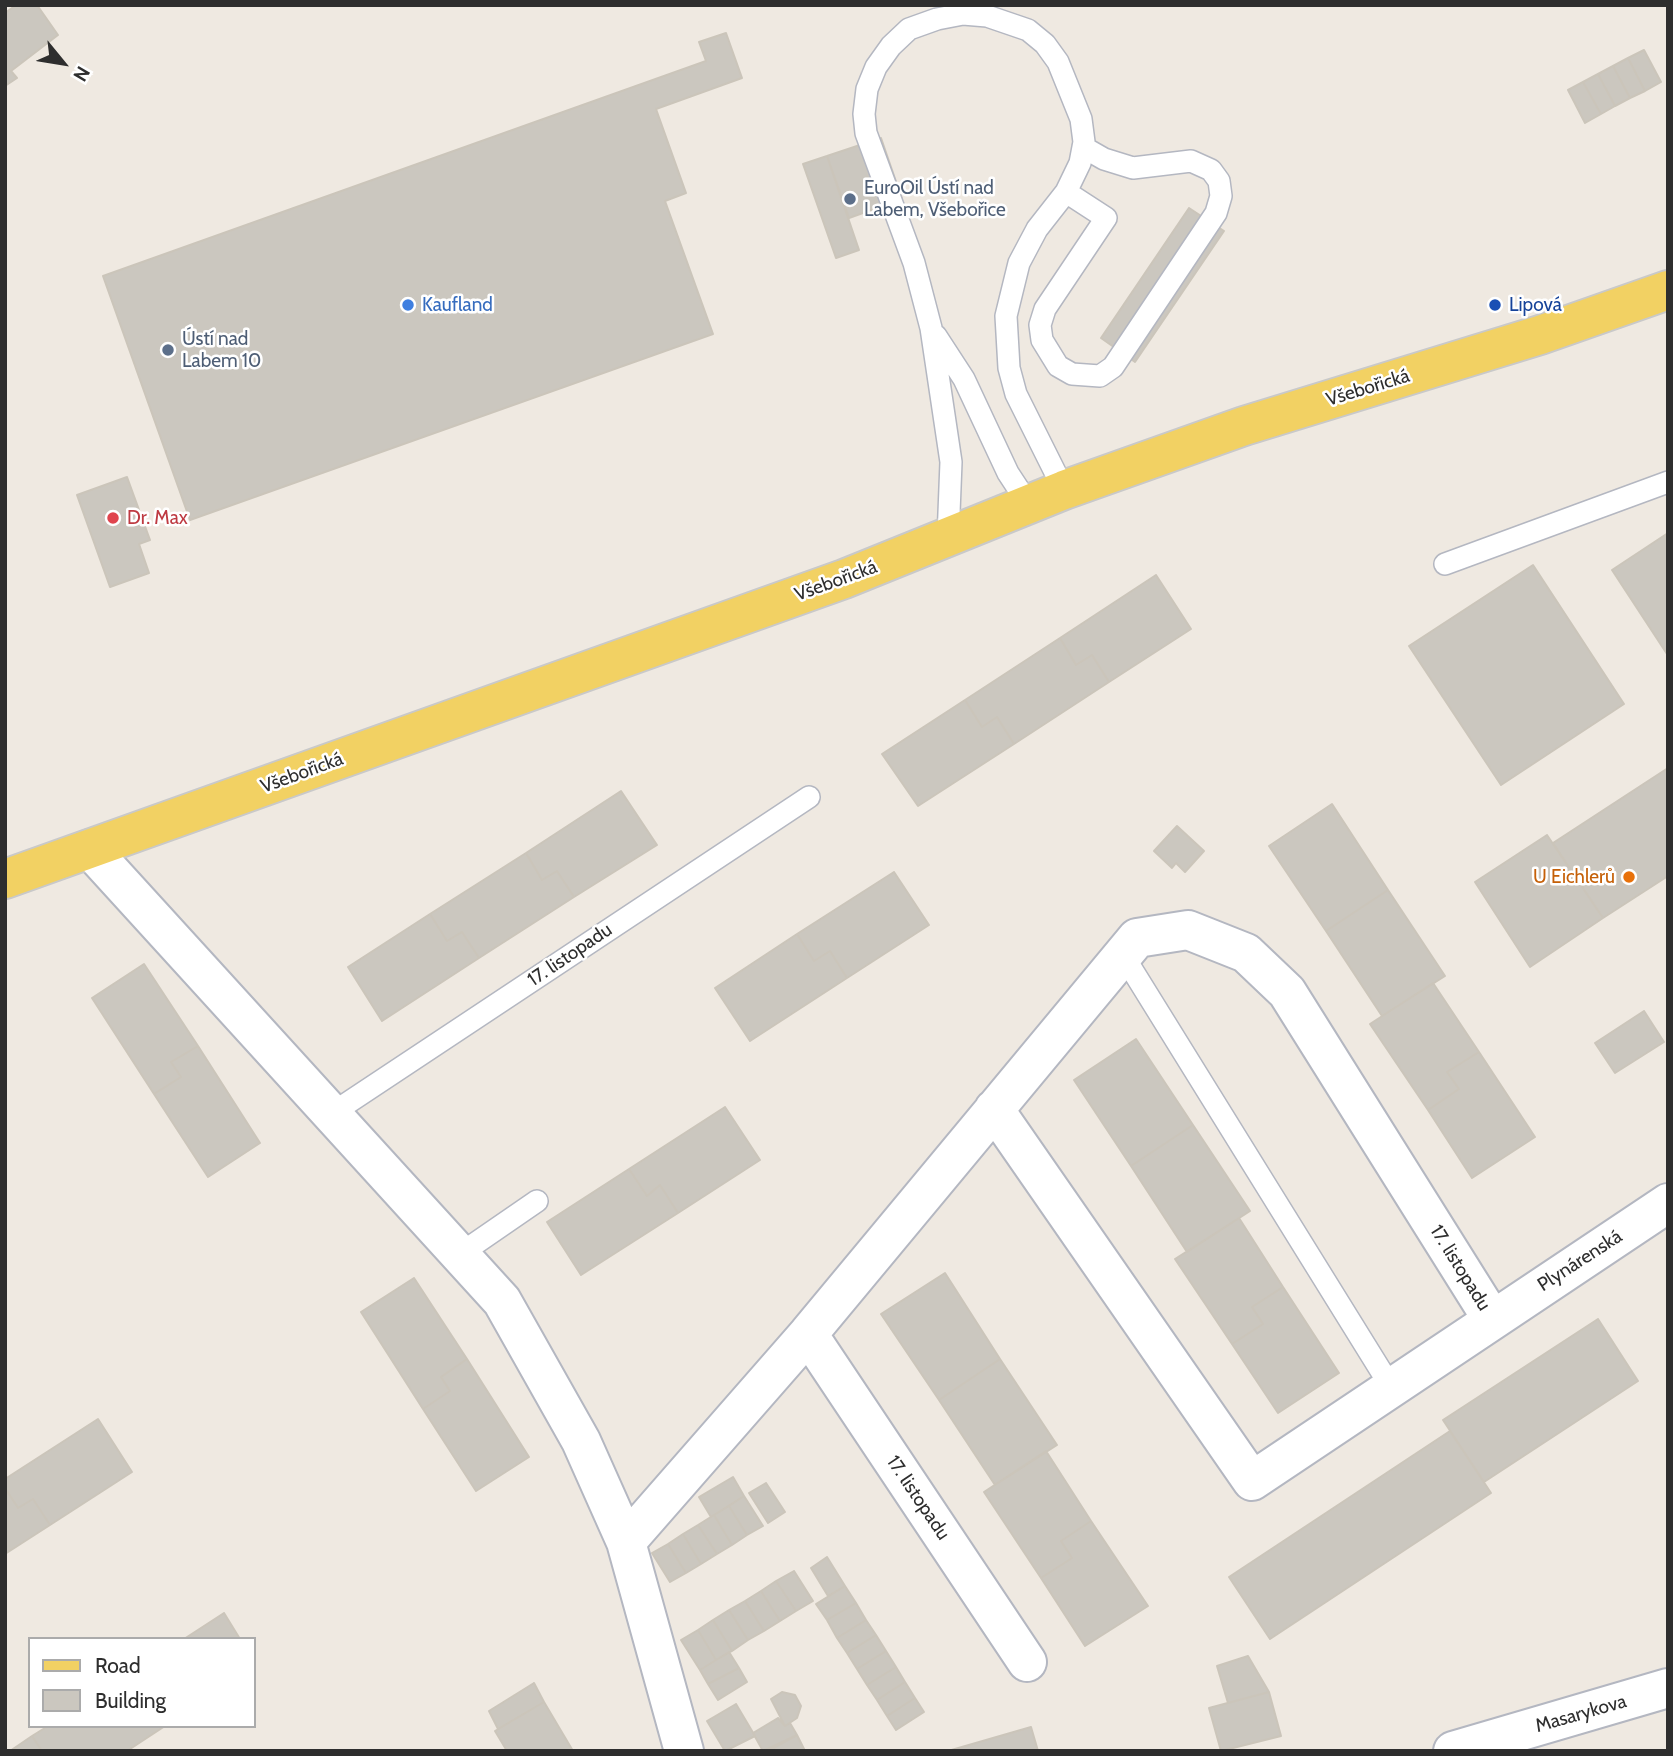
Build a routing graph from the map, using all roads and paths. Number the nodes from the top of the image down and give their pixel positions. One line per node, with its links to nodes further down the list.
1 (1083, 147): 2 (lane); 2 (lane); 4 (lane)
2 (1066, 192): 6 (lane)
3 (1668, 290): 6 (main road, Všebořická)
4 (931, 328): 7 (lane); 8 (lane)
5 (1668, 482): 9 (lane)
6 (1064, 490): 7 (main road, Všebořická)
7 (1029, 505): 8 (main road, Všebořická)
8 (948, 538): 11 (main road, Všebořická)
9 (1445, 564)
10 (809, 797): 15 (lane, 17. listopadu)
11 (90, 849): 12 (main road, Všebořická); 15 (street)
12 (5, 879)
13 (1123, 955): 14 (street, 17. listopadu); 19 (street, 17. listopadu); 21 (lane)
14 (994, 1109): 20 (street, 17. listopadu); 21 (street, 17. listopadu)
15 (331, 1114): 18 (street)
16 (537, 1200): 18 (lane)
17 (1668, 1203): 19 (street, Plynárenská)
18 (460, 1254): 22 (street)
19 (1492, 1319): 21 (street, 17. listopadu)
20 (808, 1334): 22 (street, 17. listopadu); 23 (street, 17. listopadu)
21 (1391, 1387)
22 (626, 1542): 25 (street)
23 (1027, 1662)
24 (1668, 1688): 26 (street, Masarykova)
25 (684, 1751)
26 (1453, 1751)

